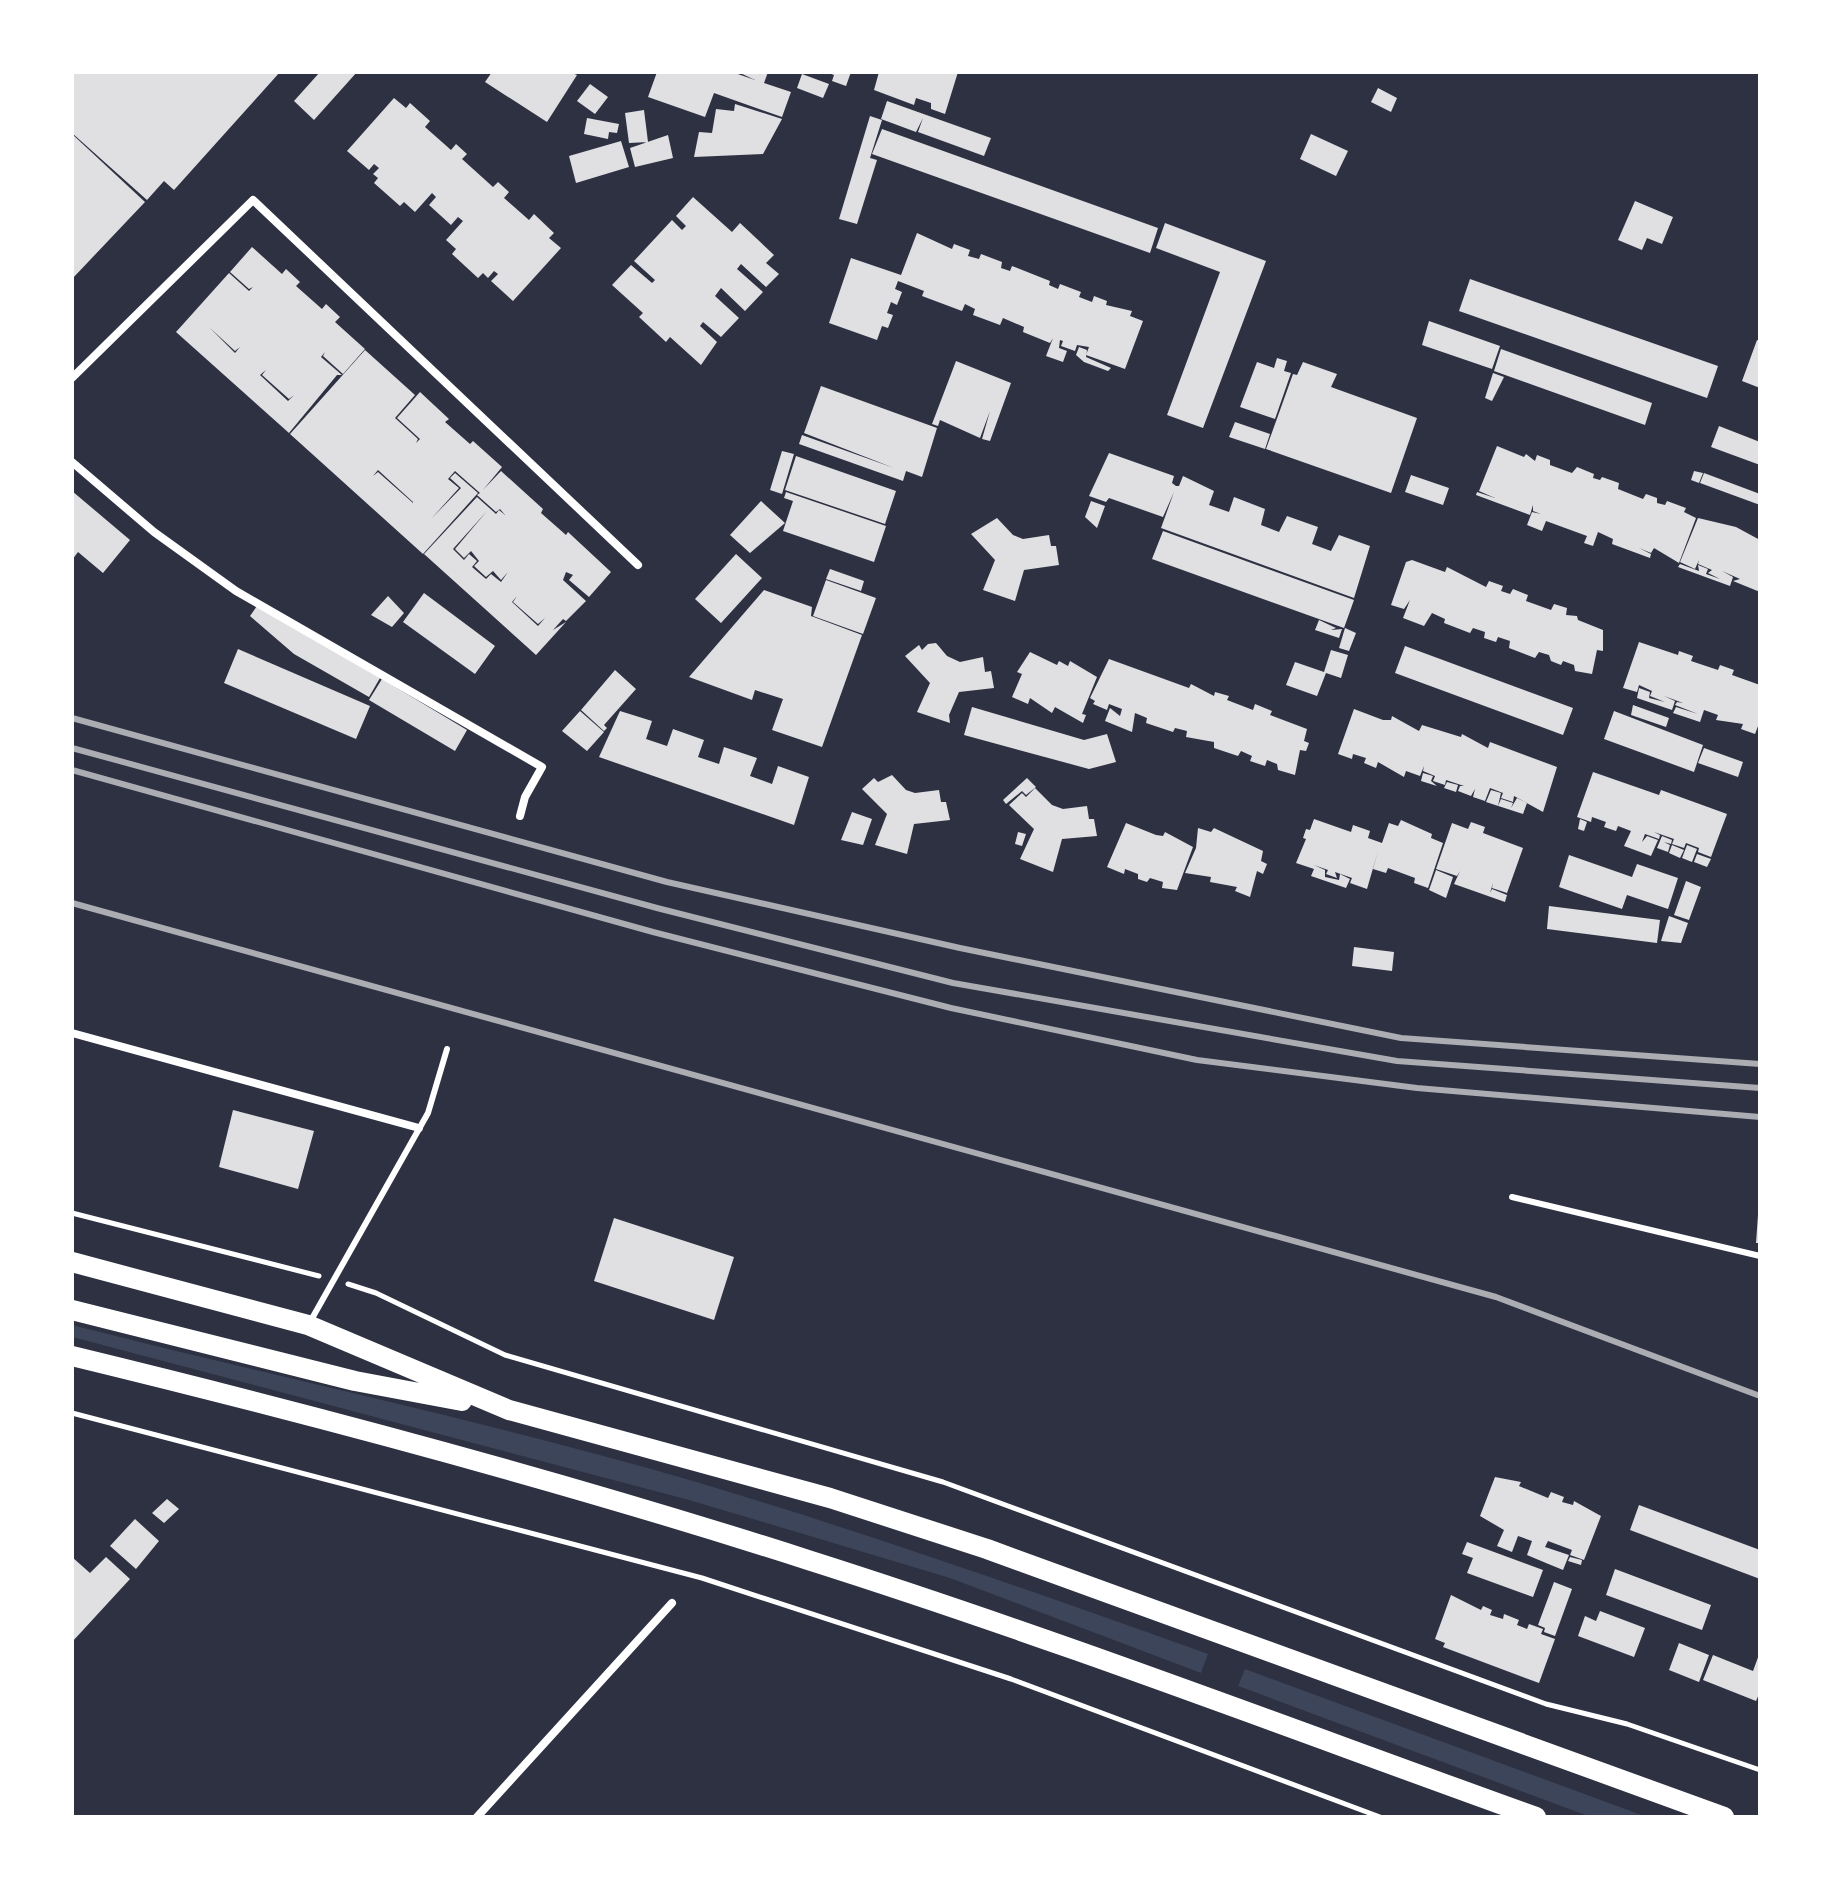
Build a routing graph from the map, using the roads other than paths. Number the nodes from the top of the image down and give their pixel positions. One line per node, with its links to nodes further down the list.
1 (72, 378): 3 (street)
2 (72, 462): 4 (street)
3 (638, 565)
4 (520, 816)
5 (72, 1033): 7 (street)
6 (447, 1049): 7 (lane)
7 (419, 1128): 12 (lane)
8 (1512, 1197): 9 (lane)
9 (1760, 1256)
10 (72, 1262): 12 (main road)
11 (72, 1310): 14 (main road)
12 (308, 1325): 14 (main road)
13 (72, 1356): 17 (main road)
14 (509, 1410): 18 (main road)
15 (672, 1603): 16 (street)
16 (477, 1817)
17 (1536, 1817)
18 (1724, 1817)

